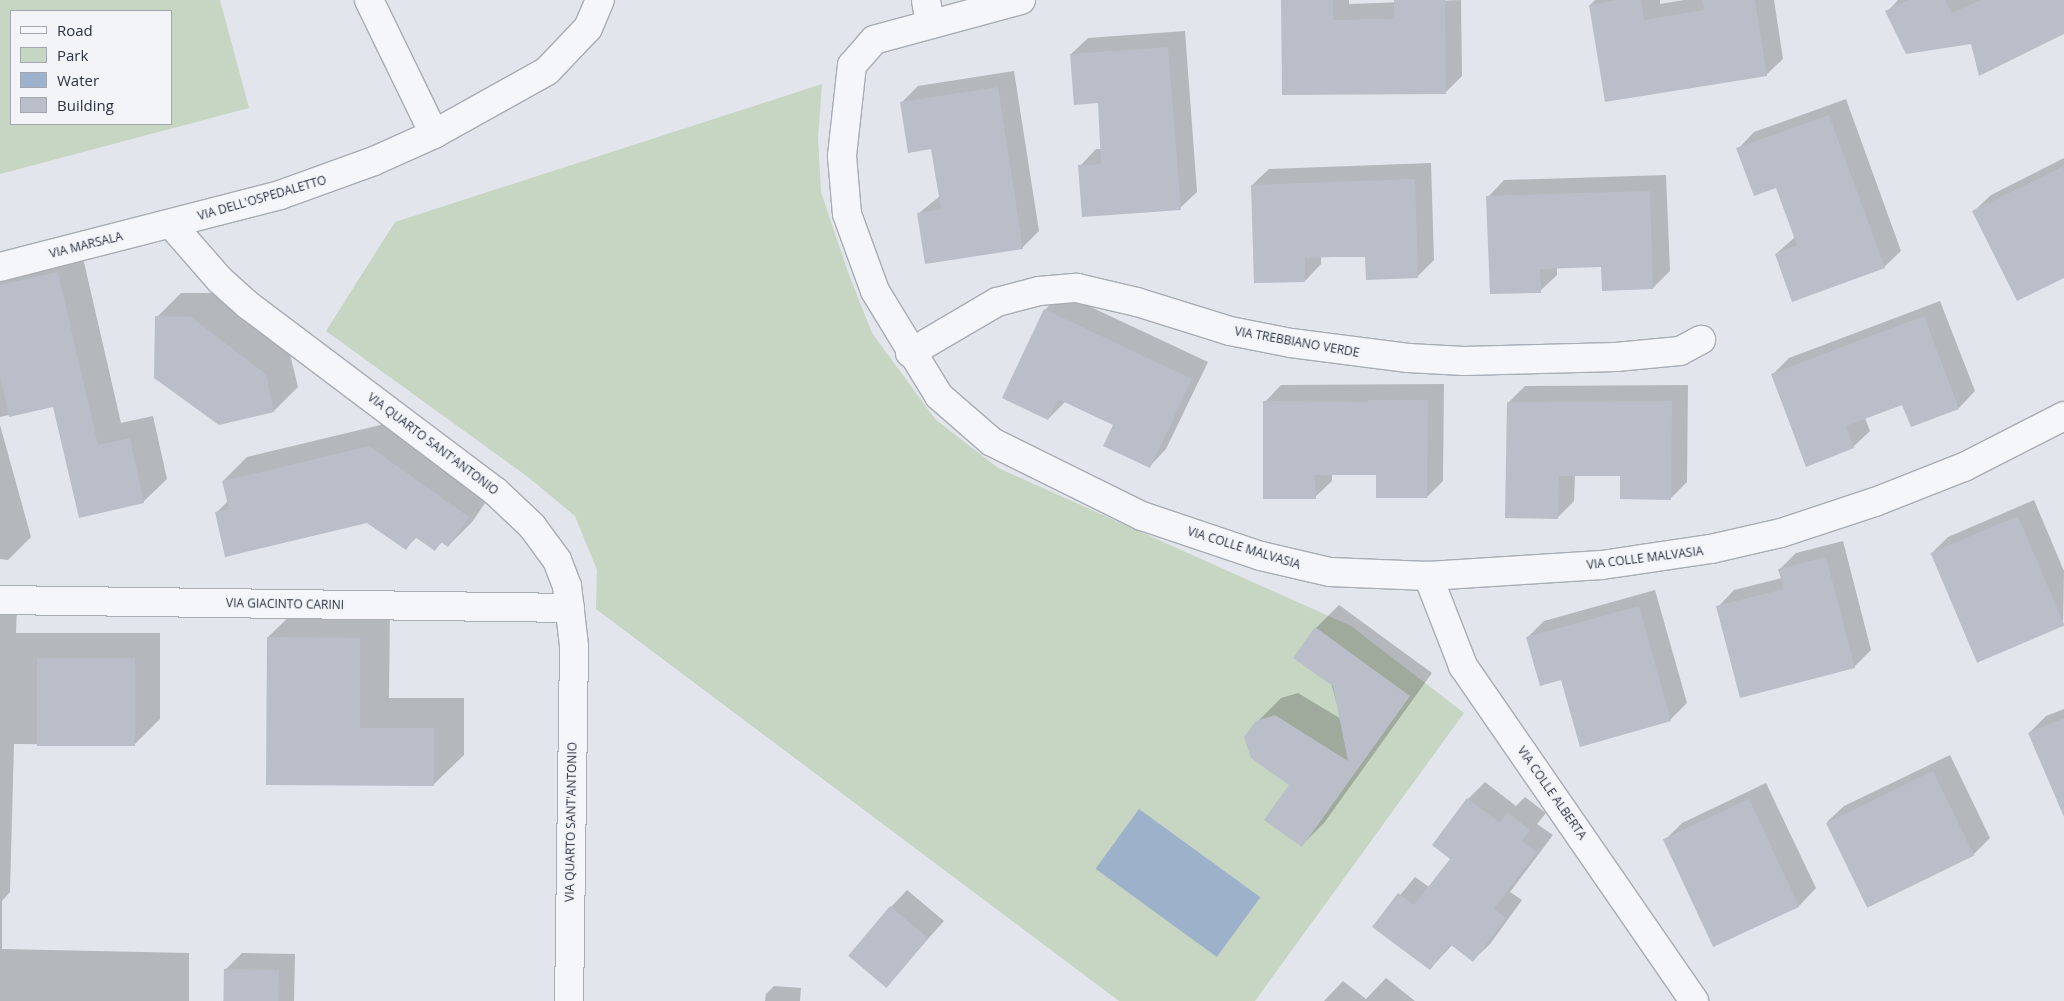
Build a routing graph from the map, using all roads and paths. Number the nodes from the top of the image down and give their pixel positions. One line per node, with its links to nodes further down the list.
1 (369, 0): 5 (street)
2 (600, 0): 5 (street, VIA DELL'OSPEDALETTO)
3 (1021, 0): 4 (street, VIA COLLE MALVASIA)
4 (928, 12): 9 (street, VIA COLLE MALVASIA)
5 (434, 134): 6 (street, VIA DELL'OSPEDALETTO)
6 (171, 224): 7 (street, VIA MARSALA); 13 (street, VIA QUARTO SANT'ANTONIO)
7 (0, 267)
8 (1701, 340): 9 (street, VIA TREBBIANO VERDE)
9 (910, 353): 11 (street, VIA COLLE MALVASIA)
10 (2064, 416): 11 (street, VIA COLLE MALVASIA)
11 (1428, 576): 15 (street, VIA COLLE ALBERTA)
12 (0, 600): 13 (street, VIA GIACINTO CARINI)
13 (570, 608): 14 (street, VIA QUARTO SANT'ANTONIO)
14 (569, 1001)
15 (1694, 1001)

